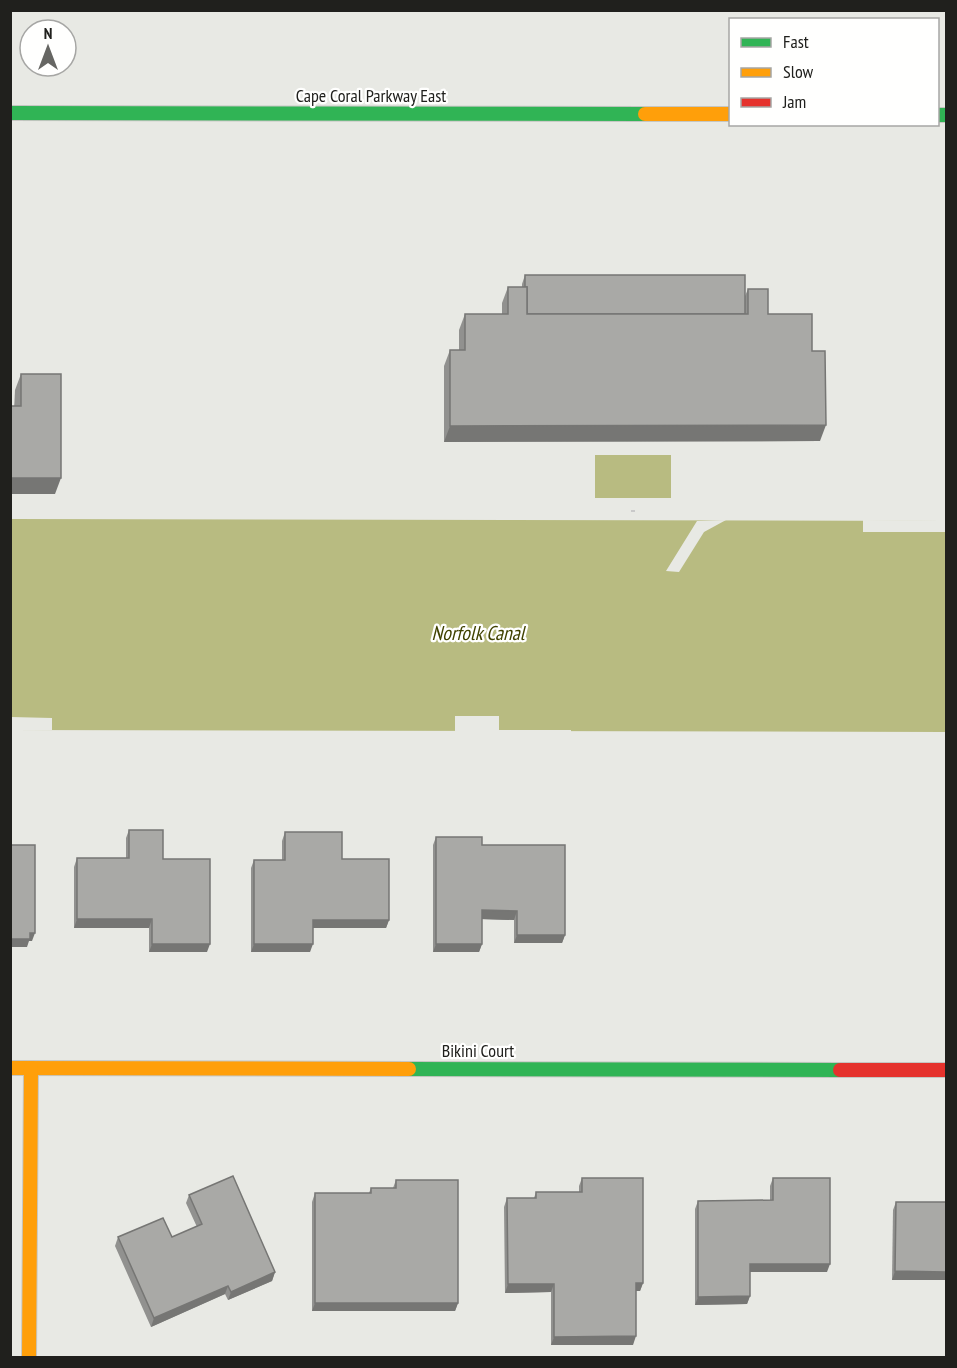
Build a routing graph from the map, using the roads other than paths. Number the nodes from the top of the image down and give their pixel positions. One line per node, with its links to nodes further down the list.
1 (10, 113): 2 (street, Cape Coral Parkway East)
2 (729, 114)
3 (10, 1068): 4 (street, Bikini Court)
4 (31, 1068): 5 (street, Bikini Court); 6 (street)
5 (946, 1070)
6 (29, 1358)

